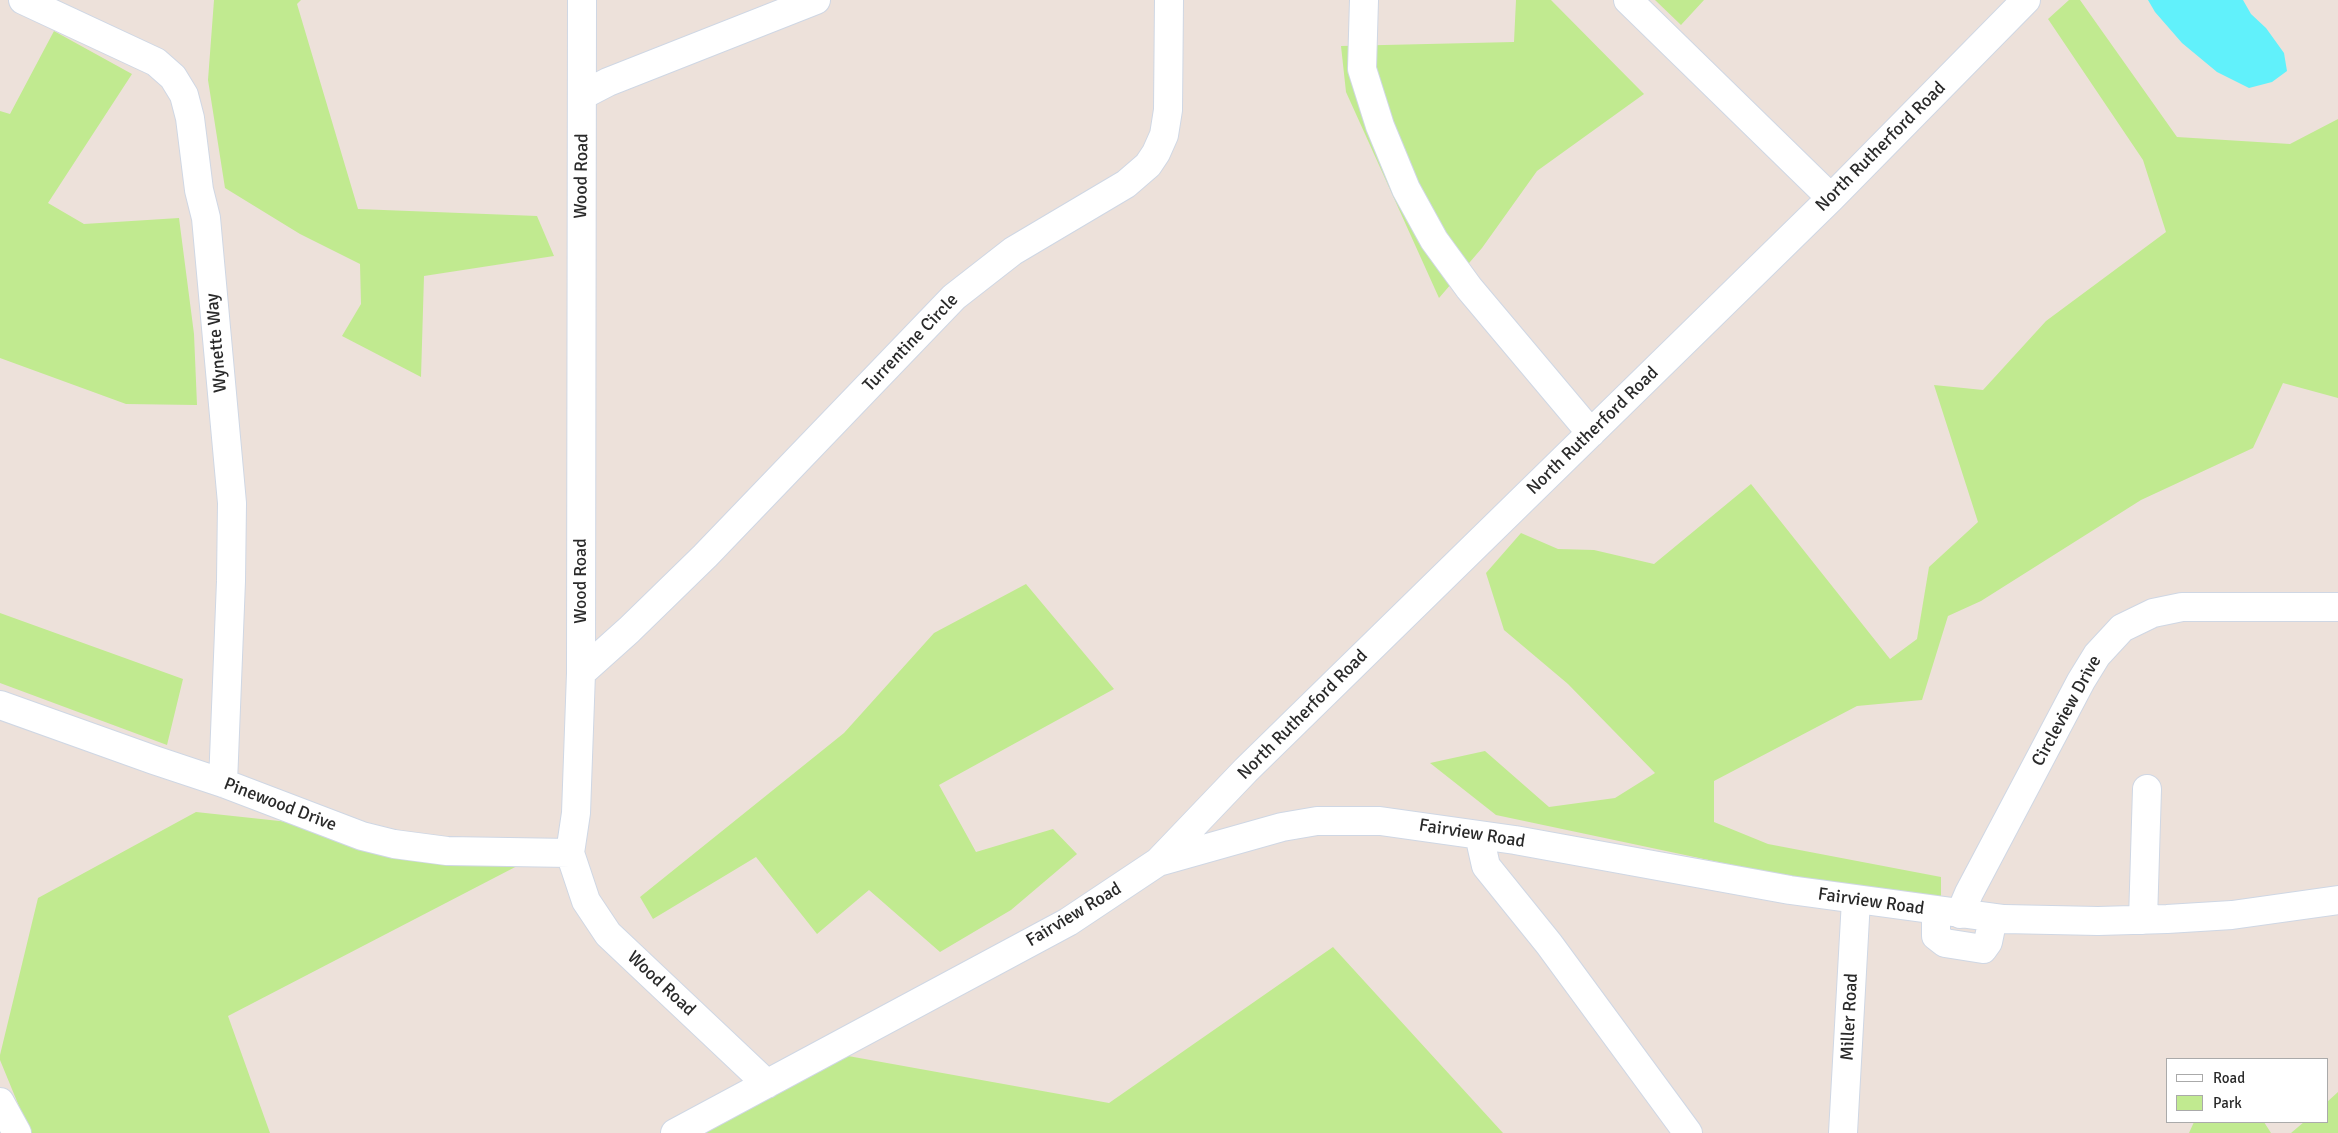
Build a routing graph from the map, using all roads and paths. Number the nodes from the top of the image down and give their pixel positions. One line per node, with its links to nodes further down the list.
1 (23, 0): 14 (street, Wynette Way)
2 (582, 0): 8 (street, Wood Road)
3 (816, 0): 8 (street)
4 (1169, 0): 12 (street, Turrentine Circle)
5 (1364, 0): 10 (street)
6 (1628, 0): 9 (street)
7 (2026, 0): 9 (street, North Rutherford Road)
8 (583, 95): 12 (street, Wood Road)
9 (1832, 198): 10 (street, North Rutherford Road)
10 (1591, 433): 18 (street, North Rutherford Road)
11 (2338, 607): 21 (street, Circleview Drive)
12 (581, 673): 17 (street, Wood Road)
13 (0, 704): 14 (street, Pinewood Drive)
14 (223, 783): 17 (street, Pinewood Drive)
15 (2147, 789): 22 (street)
16 (1479, 835): 18 (street, Fairview Road); 19 (street, Fairview Road); 27 (street)
17 (570, 853): 23 (street, Wood Road)
18 (1158, 862): 23 (street, Fairview Road)
19 (1856, 900): 21 (street, Fairview Road); 28 (street, Miller Road)
20 (2338, 900): 22 (street)
21 (1948, 913): 22 (street)
22 (2143, 920)
23 (767, 1084): 26 (street, Fairview Road)
24 (0, 1102): 25 (street)
25 (17, 1133)
26 (675, 1133)
27 (1688, 1133)
28 (1843, 1133)

